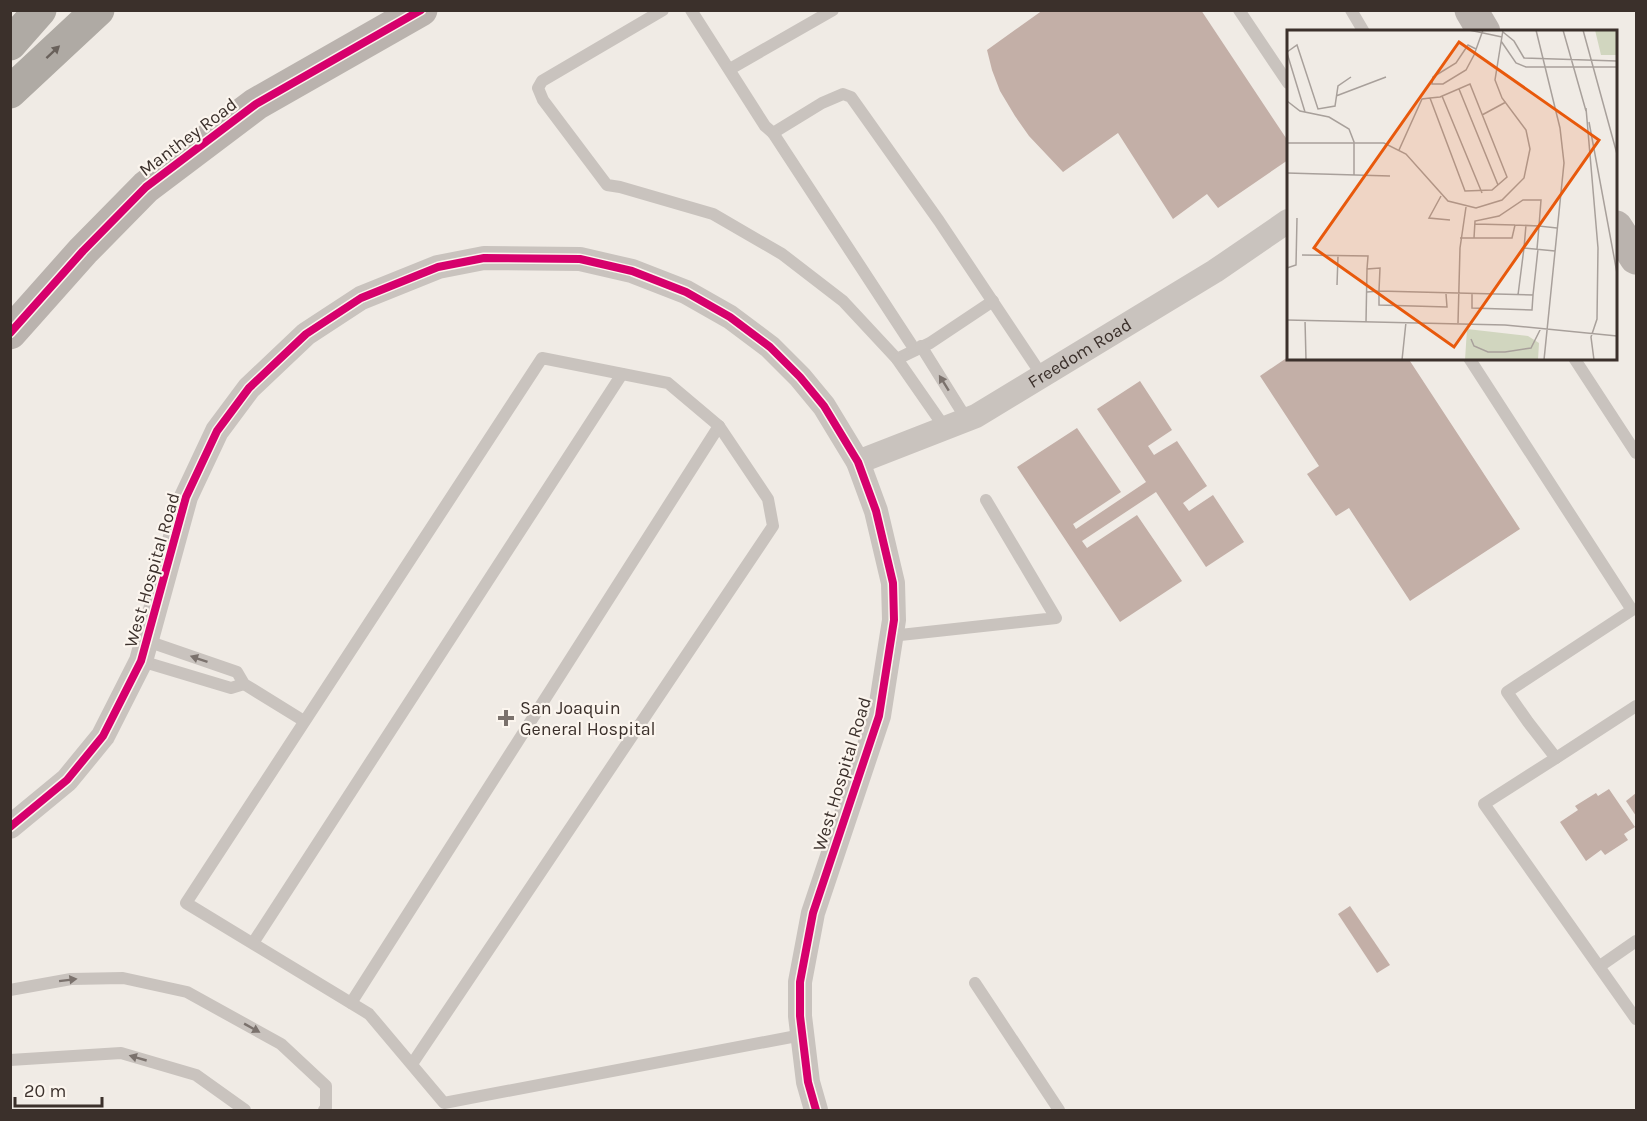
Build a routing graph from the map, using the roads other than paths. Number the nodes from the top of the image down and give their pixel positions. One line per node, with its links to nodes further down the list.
1 (40, 10): 12 (highway)
2 (98, 10): 15 (highway, one-way to 2)
3 (421, 10): 21 (street, Manthey Road)
4 (663, 10): 23 (lane)
5 (691, 10): 13 (lane)
6 (833, 10): 13 (lane)
7 (1239, 10): 14 (lane)
8 (1351, 10): 10 (lane)
9 (1471, 10): 11 (street)
10 (1363, 30)
11 (1483, 30)
12 (10, 44)
13 (730, 69): 16 (lane)
14 (1287, 82)
15 (10, 92)
16 (773, 133): 20 (lane); 22 (lane)
17 (1287, 222): 27 (street, Freedom Road)
18 (1617, 229): 19 (street)
19 (1636, 258)
20 (993, 301): 22 (lane); 27 (lane)
21 (10, 333)
22 (918, 348): 23 (lane); 28 (lane, one-way to 22)
23 (897, 359): 28 (lane)
24 (1470, 360): 33 (lane)
25 (1575, 360): 30 (lane)
26 (622, 374): 29 (lane); 38 (lane); 42 (lane)
27 (1043, 377): 28 (street, Freedom Road)
28 (956, 424): 31 (street, Freedom Road)
29 (719, 426): 46 (lane); 50 (lane)
30 (1636, 453)
31 (858, 462): 34 (street, West Hospital Road); 35 (street, West Hospital Road)
32 (987, 500): 34 (lane)
33 (1635, 611): 39 (lane)
34 (891, 636): 48 (street, West Hospital Road)
35 (144, 651): 36 (lane); 36 (lane, one-way to 35); 40 (street, West Hospital Road)
36 (244, 684): 38 (lane)
37 (1636, 706): 39 (lane)
38 (304, 721): 42 (lane)
39 (1556, 758): 43 (lane)
40 (10, 827)
41 (1636, 941): 43 (lane)
42 (253, 943): 46 (lane)
43 (1600, 966): 47 (lane)
44 (975, 983): 54 (lane)
45 (10, 990): 52 (lane, one-way to 52)
46 (351, 1004): 50 (lane)
47 (1636, 1019)
48 (802, 1035): 50 (lane); 53 (street, West Hospital Road)
49 (10, 1060): 51 (lane, one-way to 49)
50 (412, 1064)
51 (245, 1110)
52 (324, 1110)
53 (816, 1110)
54 (1059, 1110)

